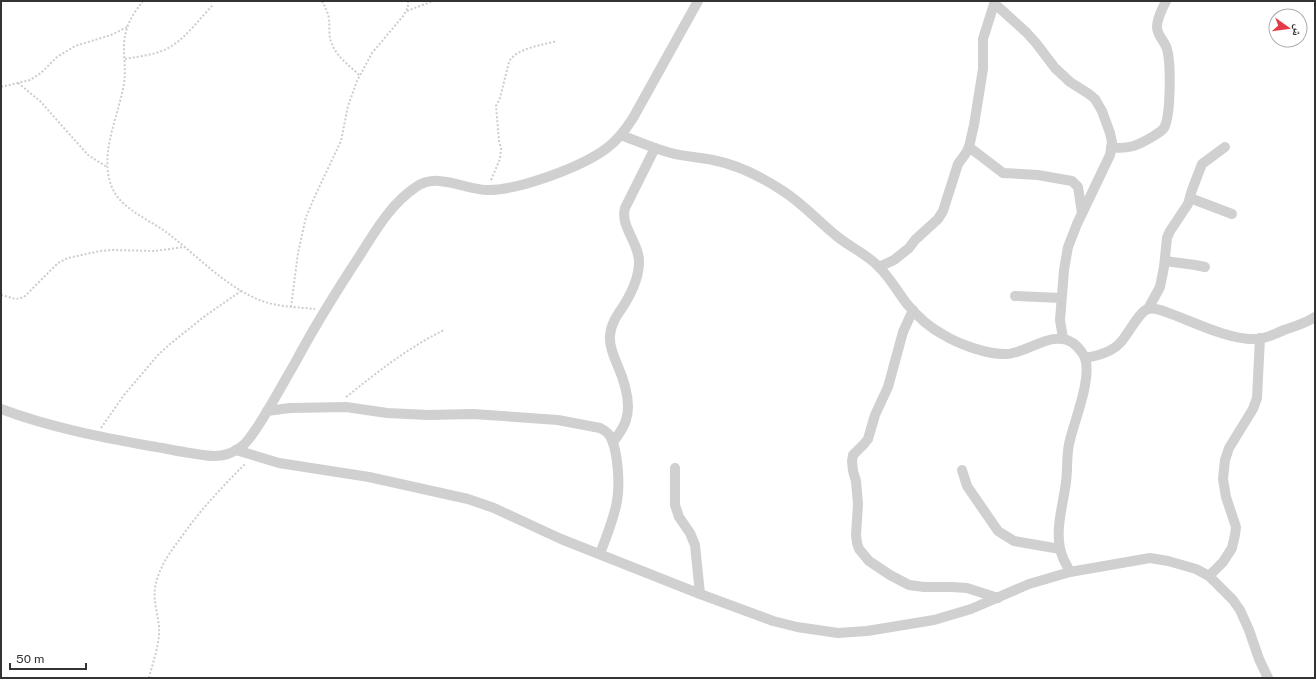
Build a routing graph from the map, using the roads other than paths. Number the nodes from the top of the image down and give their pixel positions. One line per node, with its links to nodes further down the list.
1 (698, 1): 4 (street)
2 (1166, 1): 8 (street)
3 (995, 2): 5 (street); 8 (street)
4 (621, 135): 7 (street); 25 (street)
5 (969, 146): 10 (street); 13 (street)
6 (1225, 147): 9 (street)
7 (655, 148): 13 (street); 26 (street)
8 (1111, 148): 10 (street)
9 (1190, 198): 11 (street); 12 (street)
10 (1082, 214): 16 (street)
11 (1232, 214)
12 (1165, 261): 14 (street); 17 (street)
13 (879, 267): 18 (street)
14 (1205, 267)
15 (1015, 296): 16 (street)
16 (1061, 298): 21 (street)
17 (1148, 309): 22 (street); 23 (street)
18 (913, 310): 21 (street); 35 (street)
19 (1315, 316): 20 (street)
20 (1310, 324): 22 (street)
21 (1063, 338): 23 (street)
22 (1260, 338): 33 (street)
23 (1085, 358): 30 (street)
24 (1, 409): 27 (street)
25 (268, 411): 26 (street); 27 (street)
26 (613, 443): 31 (street)
27 (236, 450): 31 (street)
28 (675, 468): 34 (street)
29 (962, 470): 30 (street)
30 (1060, 549): 32 (street)
31 (600, 554): 34 (street)
32 (1070, 572): 33 (street); 35 (street)
33 (1209, 576): 36 (street)
34 (700, 594): 35 (street)
35 (998, 598)
36 (1268, 678)

